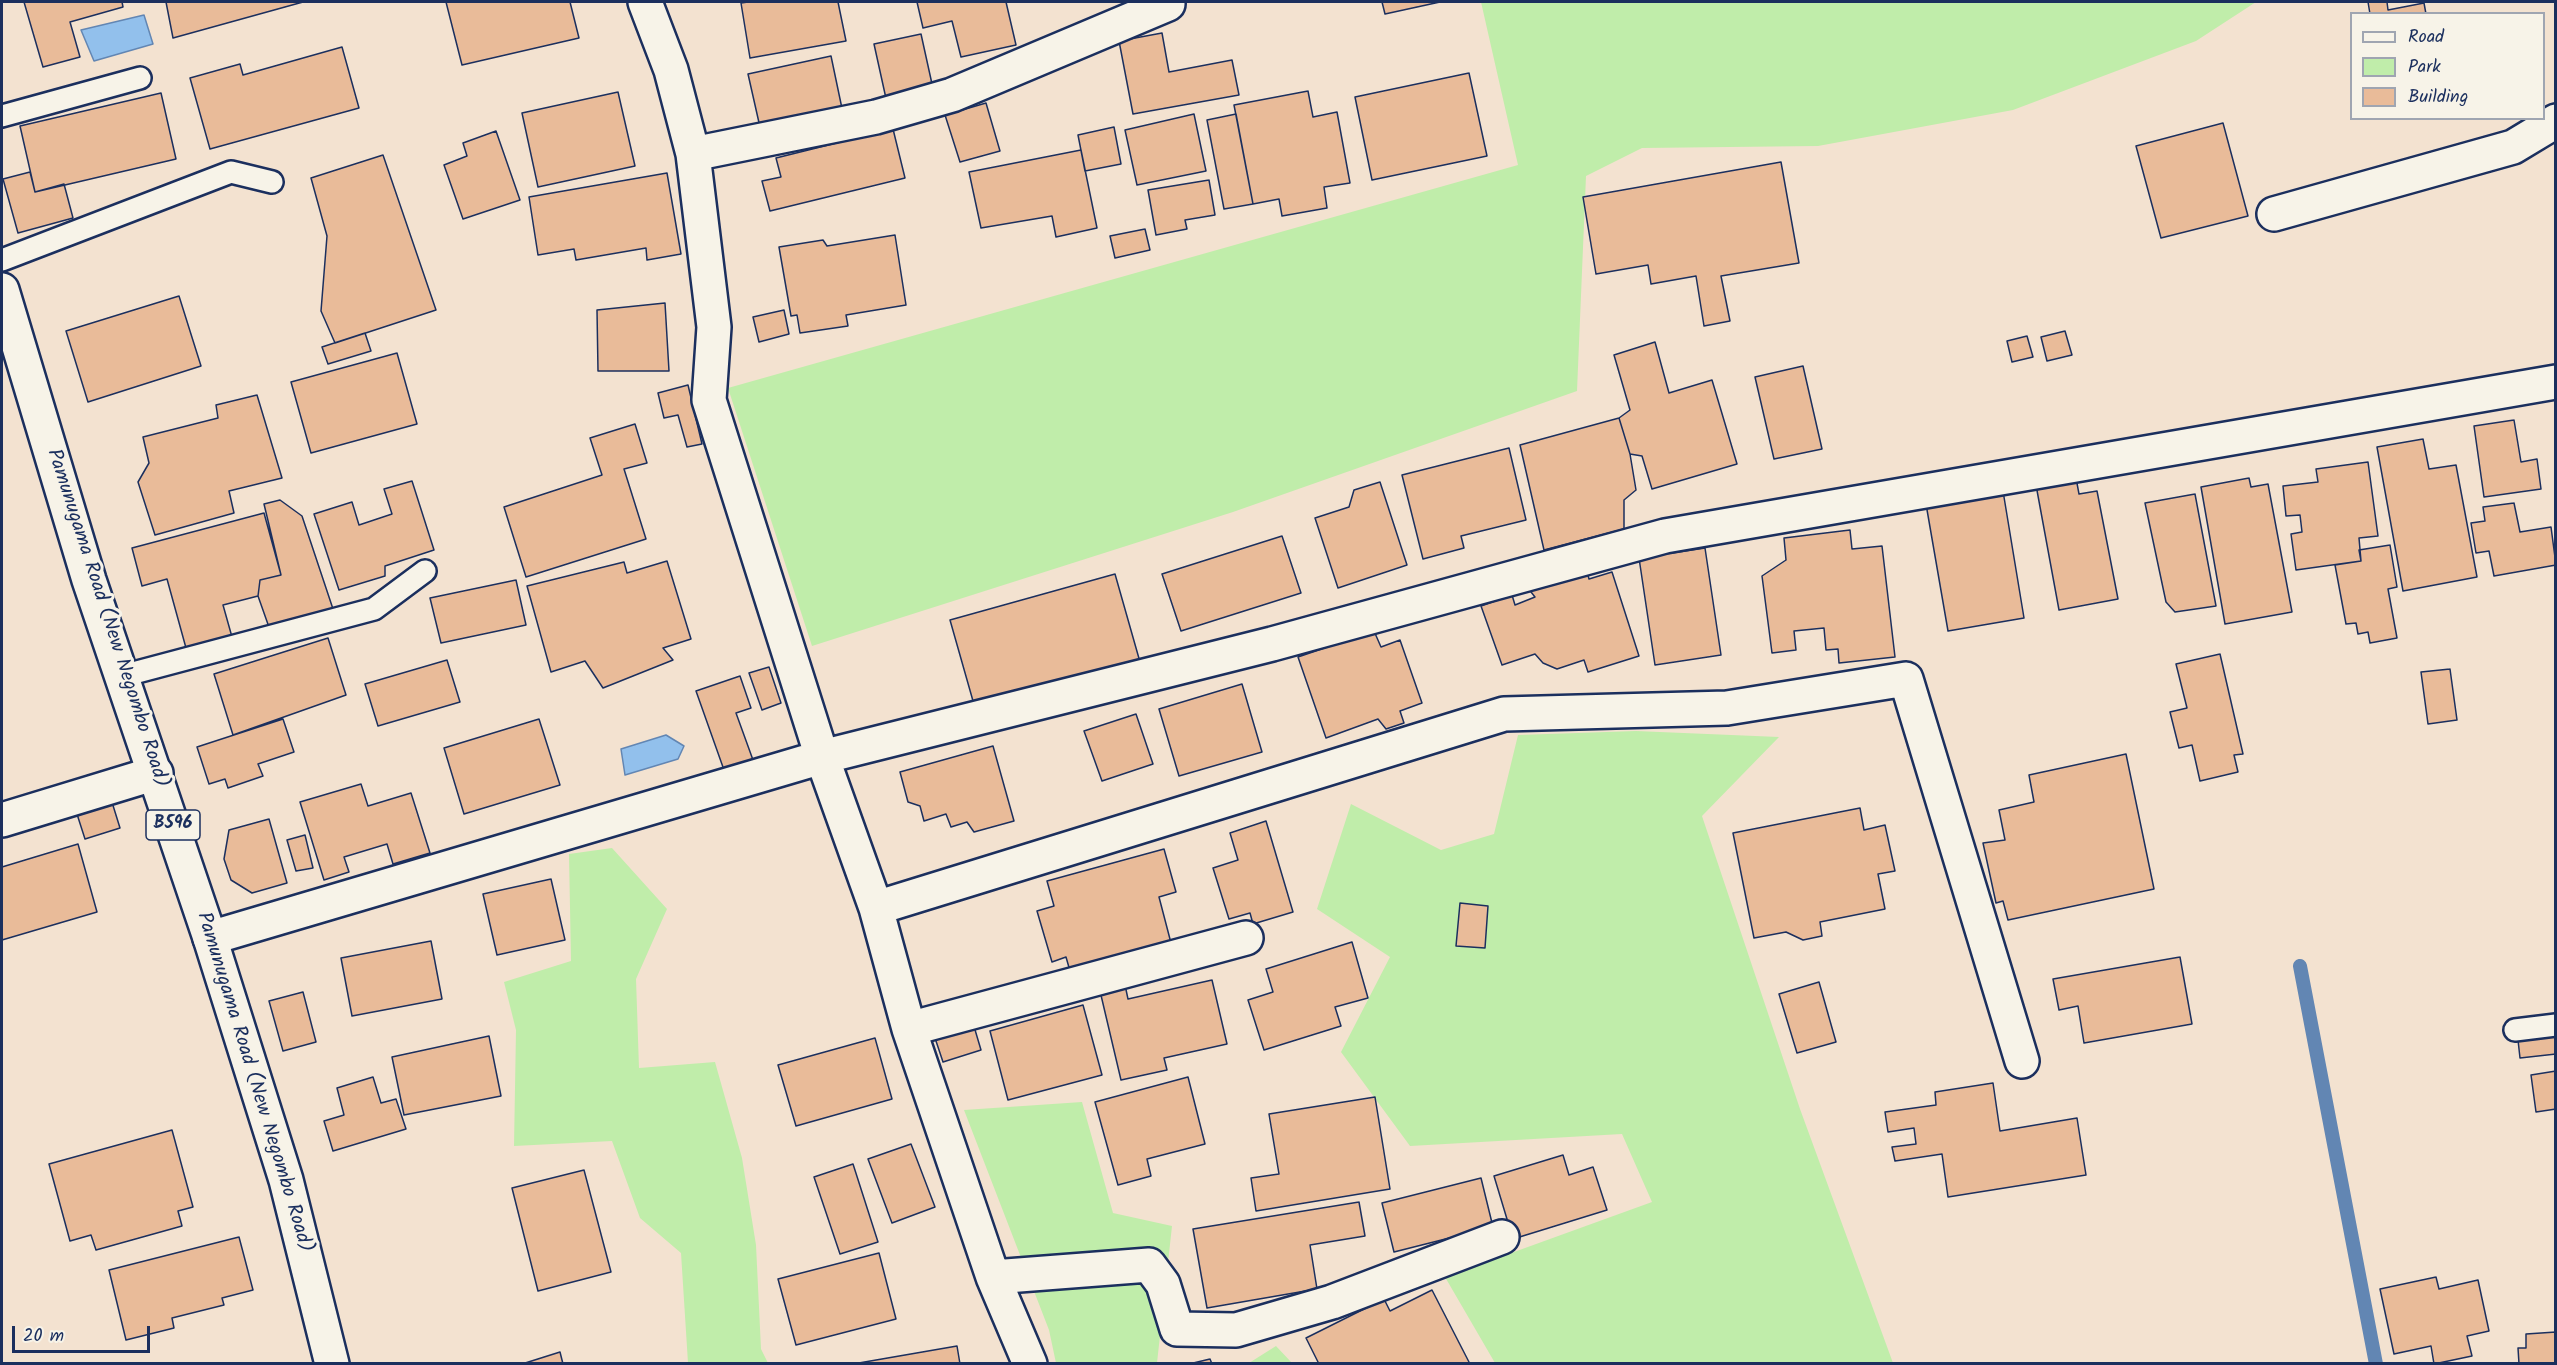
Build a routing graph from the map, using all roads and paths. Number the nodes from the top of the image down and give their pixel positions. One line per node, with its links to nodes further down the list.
1 (645, 2): 6 (street)
2 (1168, 4): 6 (street)
3 (140, 78): 4 (lane)
4 (2, 116)
5 (2556, 121): 8 (street)
6 (693, 154): 14 (street)
7 (272, 182): 9 (lane)
8 (2274, 214)
9 (2, 260)
10 (2, 290): 13 (street, Pamunugama Road (New Negombo Road) / B596)
11 (2556, 382): 14 (street)
12 (425, 571): 13 (lane)
13 (122, 676): 15 (street, Pamunugama Road (New Negombo Road) / B596)
14 (822, 758): 17 (street); 18 (street)
15 (156, 773): 16 (street); 18 (street, Pamunugama Road (New Negombo Road) / B596)
16 (2, 820)
17 (876, 908): 21 (street); 23 (street)
18 (210, 938): 26 (street, Pamunugama Road (New Negombo Road) / B596)
19 (1246, 938): 21 (street)
20 (2556, 1024): 22 (lane)
21 (909, 1029): 25 (street)
22 (2515, 1030)
23 (2022, 1061)
24 (1502, 1237): 25 (street)
25 (993, 1277): 27 (street)
26 (332, 1364)
27 (1030, 1364)

